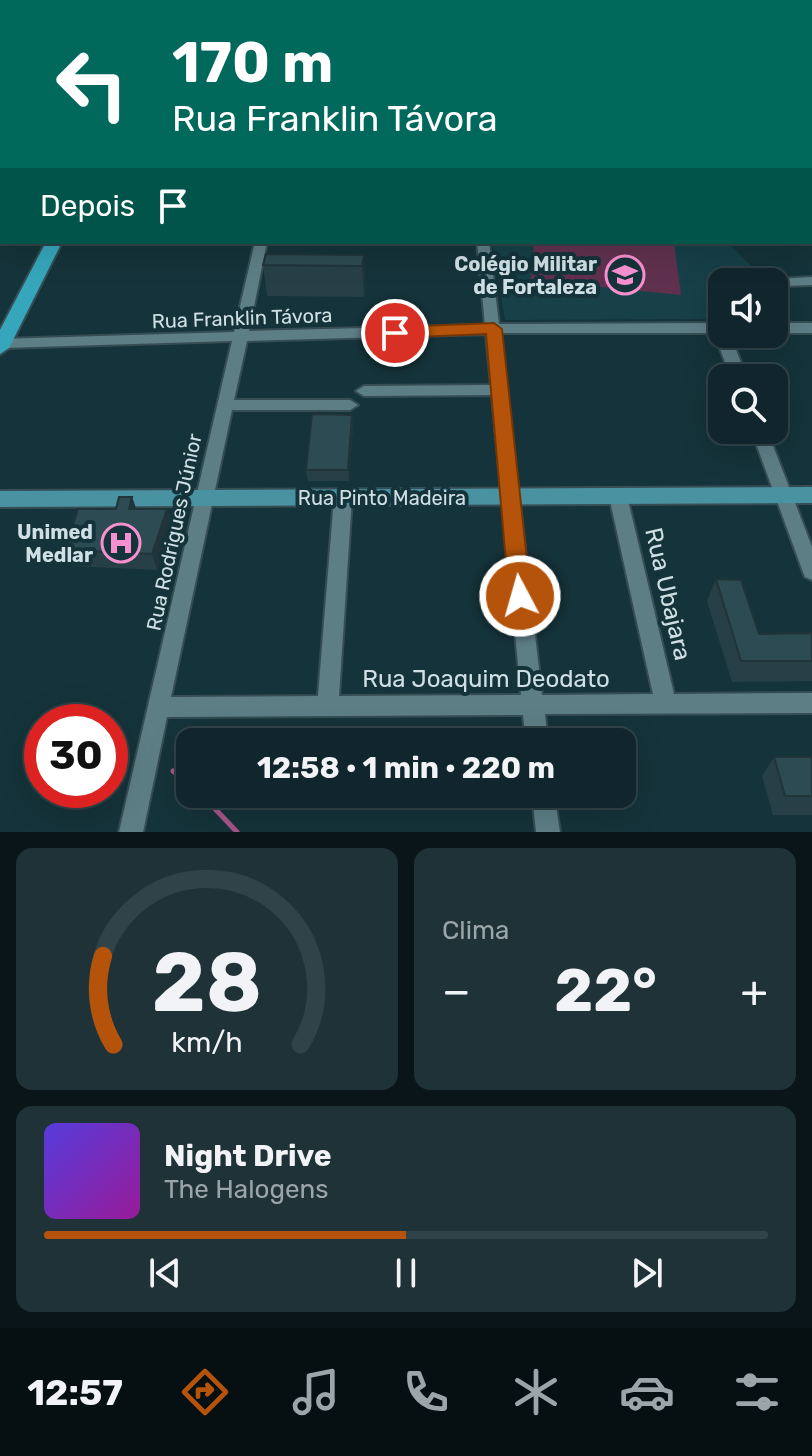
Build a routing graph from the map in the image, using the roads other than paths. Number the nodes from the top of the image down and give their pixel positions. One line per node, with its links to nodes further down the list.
1 (41, 244): 7 (main road)
2 (53, 244): 13 (main road)
3 (261, 244): 12 (street, Rua Rodrigues Júnior)
4 (483, 244): 11 (street)
5 (812, 281): 6 (street)
6 (788, 282)
7 (0, 318)
8 (708, 328): 11 (street, Rua Franklin Távora)
9 (788, 328): 10 (street)
10 (812, 328)
11 (494, 329): 12 (street, Rua Franklin Távora); 14 (street)
12 (238, 339): 13 (street, Rua Franklin Távora); 16 (street, Rua Rodrigues Júnior)
13 (1, 345)
14 (498, 390): 15 (street); 22 (street)
15 (364, 391)
16 (234, 404): 17 (street); 25 (street, Rua Rodrigues Júnior)
17 (350, 405)
18 (764, 444): 19 (street)
19 (784, 495): 20 (main road, Rua Pinto Madeira); 21 (main road, Rua Pinto Madeira); 26 (street)
20 (812, 495)
21 (618, 496): 22 (main road, Rua Pinto Madeira); 29 (street, Rua Ubajara)
22 (509, 497): 23 (main road, Rua Pinto Madeira); 28 (street)
23 (343, 498): 25 (main road, Rua Pinto Madeira); 30 (street)
24 (0, 499): 25 (main road, Rua Pinto Madeira)
25 (201, 499): 31 (street, Rua Rodrigues Júnior)
26 (812, 572)
27 (812, 703): 29 (street, Rua Joaquim Deodato)
28 (533, 704): 29 (street, Rua Joaquim Deodato); 30 (street, Rua Joaquim Deodato); 32 (street)
29 (666, 704)
30 (328, 706): 31 (street, Rua Joaquim Deodato)
31 (160, 707): 34 (street, Rua Rodrigues Júnior)
32 (536, 728)
33 (545, 808): 35 (street)
34 (131, 832)
35 (548, 832)

